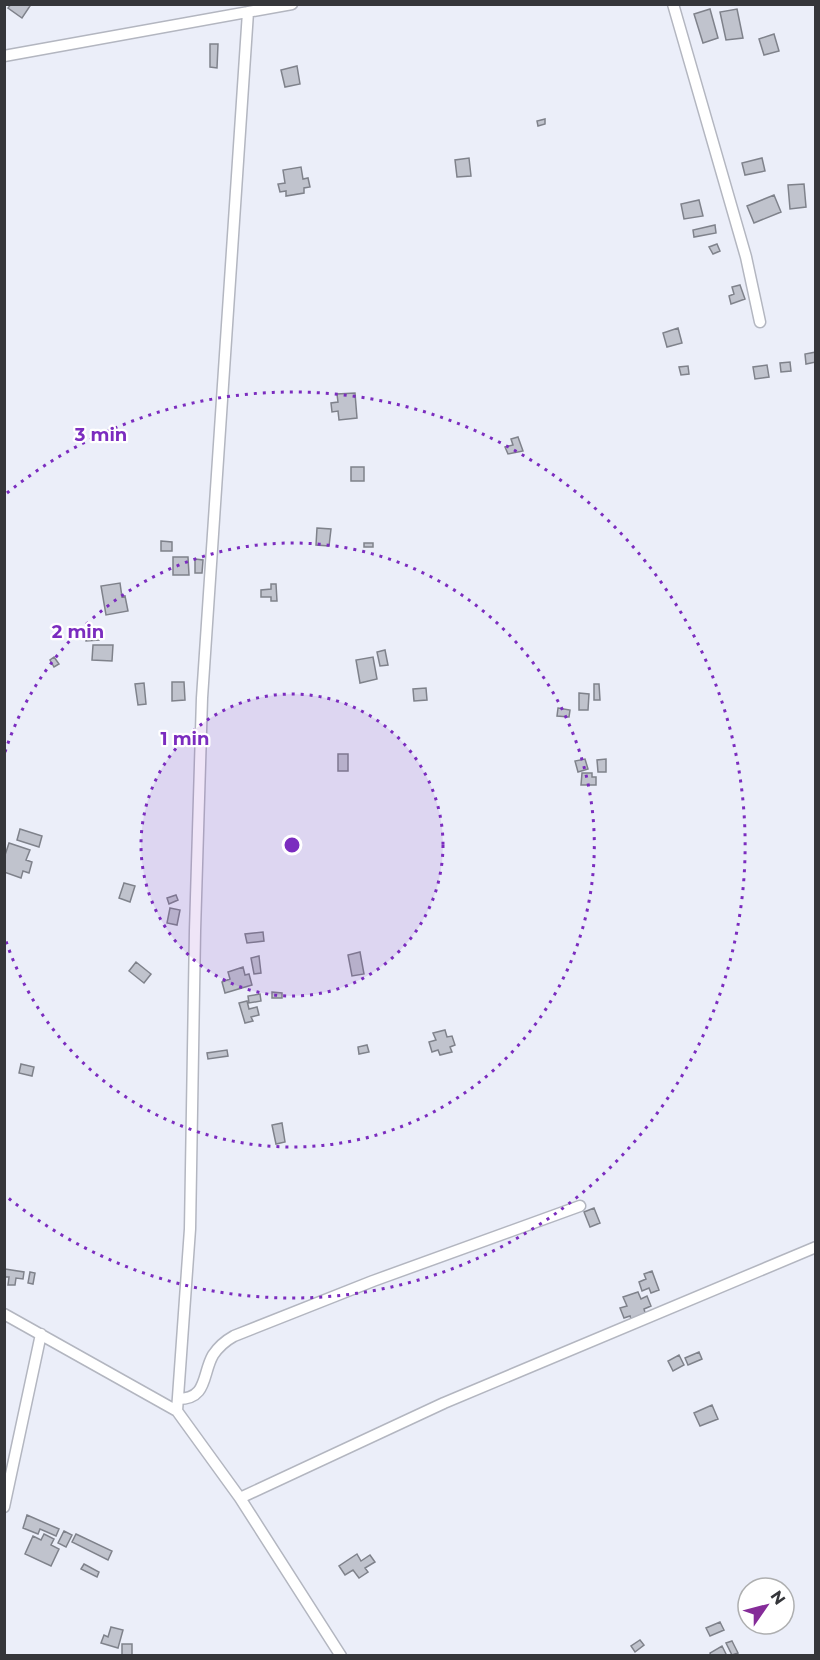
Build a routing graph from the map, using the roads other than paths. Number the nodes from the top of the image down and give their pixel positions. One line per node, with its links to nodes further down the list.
1 (292, 4): 3 (street)
2 (673, 4): 5 (street)
3 (248, 12): 4 (street); 10 (street)
4 (4, 57)
5 (760, 322)
6 (580, 1206): 10 (street)
7 (816, 1247): 11 (street)
8 (4, 1314): 9 (street)
9 (41, 1334): 10 (street); 12 (street)
10 (177, 1405): 11 (street)
11 (240, 1497): 13 (street)
12 (4, 1507)
13 (341, 1656)

